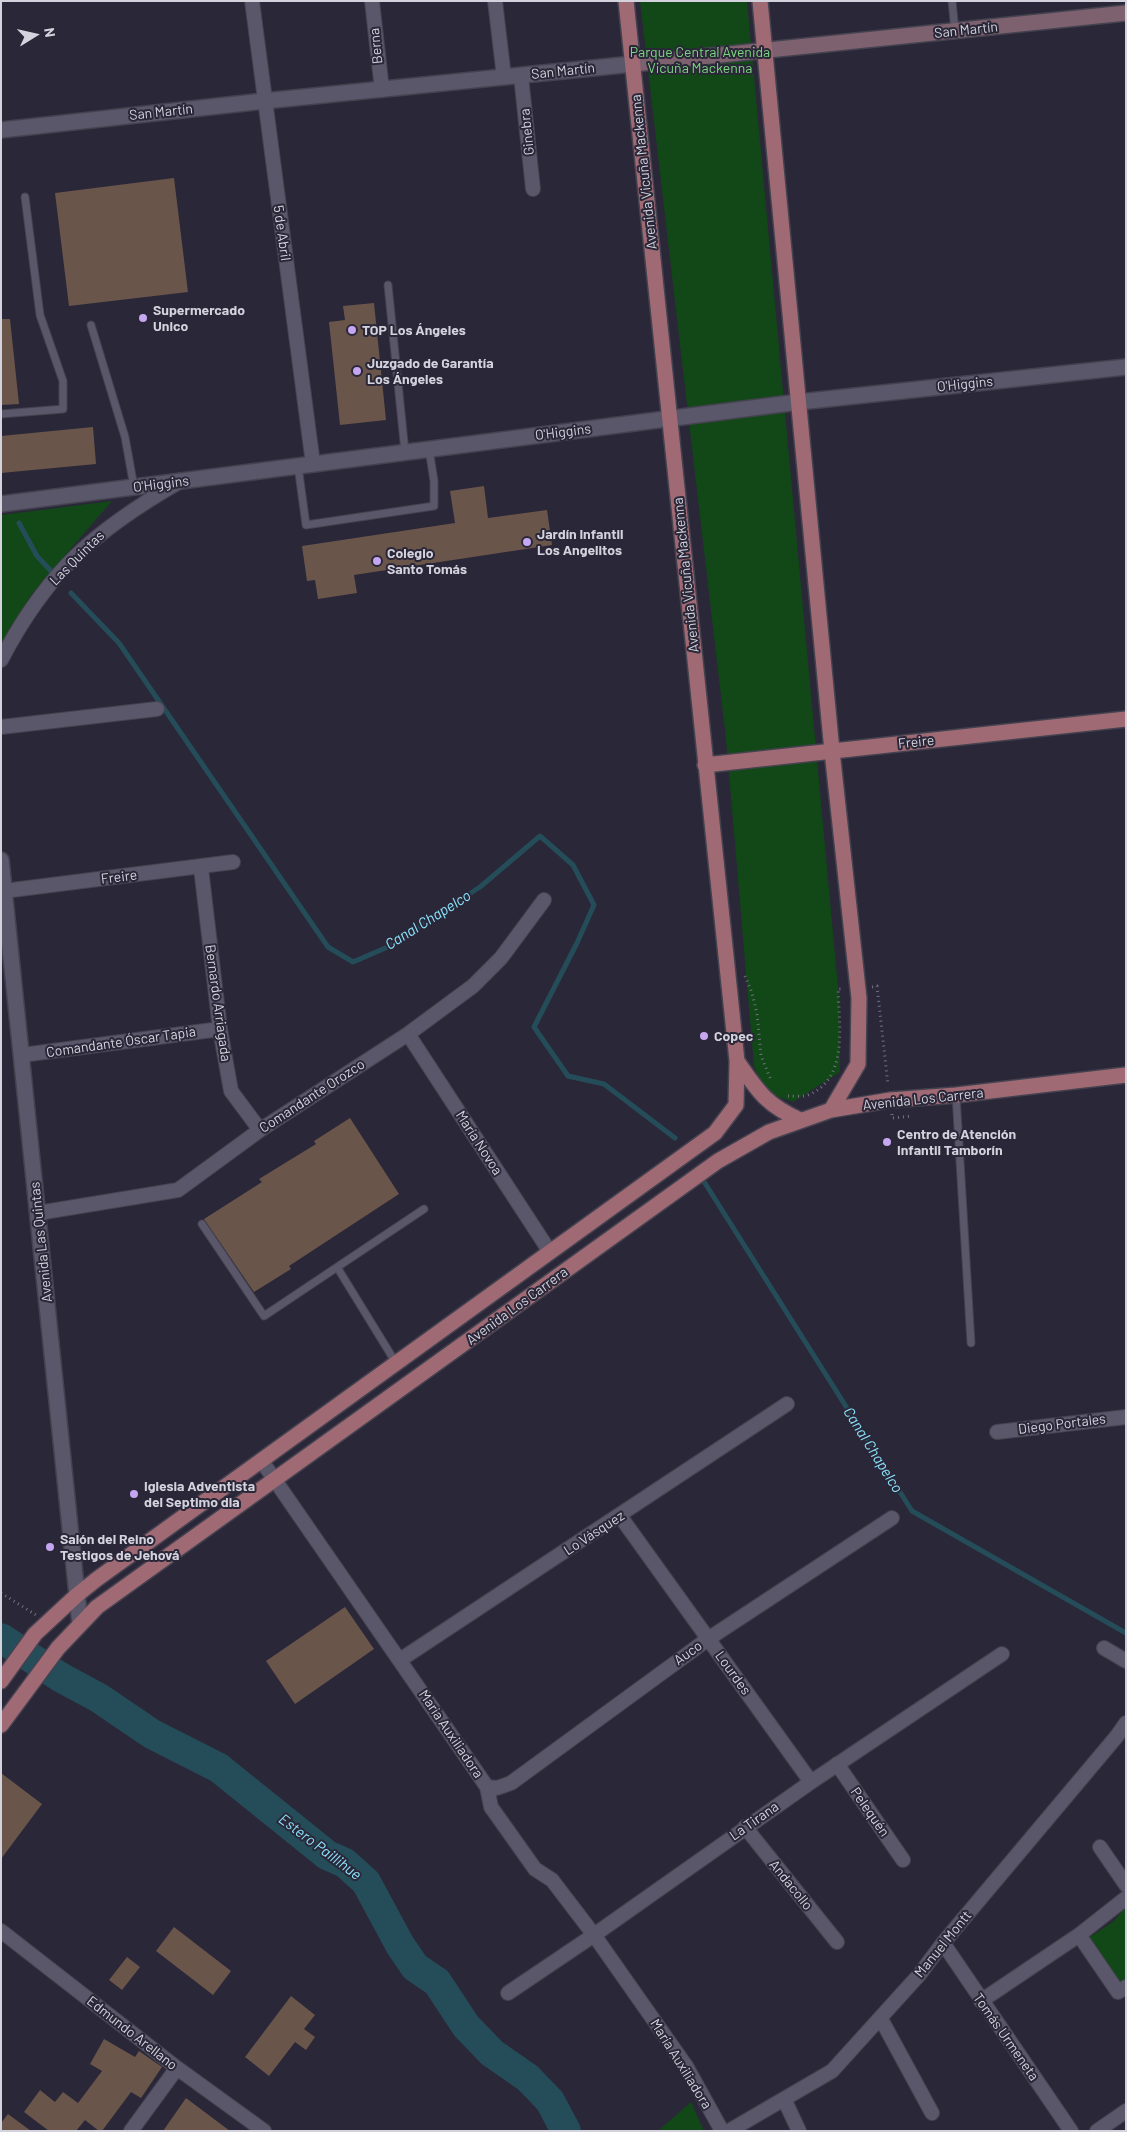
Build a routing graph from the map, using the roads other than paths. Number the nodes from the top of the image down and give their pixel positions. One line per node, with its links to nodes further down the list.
1 (252, 1): 14 (street, 5 de Abril)
2 (372, 1): 13 (street, Berna)
3 (495, 1): 12 (street)
4 (626, 1): 10 (main road, Avenida Vicuña Mackenna)
5 (760, 1): 9 (main road)
6 (952, 1): 8 (lane)
7 (1126, 13): 8 (main road, San Martín)
8 (955, 31): 9 (main road, San Martín)
9 (766, 51): 10 (main road, San Martín); 21 (main road)
10 (632, 64): 11 (street, San Martín); 23 (main road, Avenida Vicuña Mackenna)
11 (521, 76): 12 (street, San Martín); 16 (street, Ginebra)
12 (504, 77): 13 (street, San Martín)
13 (382, 90): 14 (street, San Martín)
14 (264, 101): 15 (street, San Martín); 26 (street, 5 de Abril)
15 (1, 130)
16 (533, 189)
17 (25, 197): 22 (lane)
18 (388, 285): 25 (lane)
19 (91, 325): 28 (lane)
20 (1126, 367): 21 (street, O'Higgins)
21 (799, 402): 23 (street, O'Higgins); 34 (main road)
22 (1, 414)
23 (669, 418): 24 (street, O'Higgins); 35 (main road, Avenida Vicuña Mackenna)
24 (429, 449): 25 (street, O'Higgins); 26 (lane)
25 (405, 452): 26 (street, O'Higgins)
26 (305, 465): 27 (street, O'Higgins)
27 (179, 482): 28 (street, O'Higgins); 30 (street, Las Quintas)
28 (134, 487): 29 (street, O'Higgins)
29 (1, 504)
30 (1, 660)
31 (157, 709): 33 (street)
32 (1126, 719): 34 (main road, Freire)
33 (1, 727)
34 (832, 751): 35 (main road, Freire); 47 (main road)
35 (705, 765): 44 (main road, Avenida Vicuña Mackenna)
36 (1, 860): 39 (street, Avenida Las Quintas)
37 (233, 862): 38 (street, Freire)
38 (201, 868): 39 (street, Freire); 41 (street, Bernardo Arriagada)
39 (4, 891): 43 (street, Avenida Las Quintas)
40 (544, 900): 42 (street, Comandante Orozco)
41 (220, 1029): 43 (street, Comandante Óscar Tapia); 49 (street, Bernardo Arriagada)
42 (408, 1034): 49 (street, Comandante Orozco); 53 (street, María Novoa)
43 (22, 1055): 51 (street, Avenida Las Quintas)
44 (738, 1061): 48 (main road, Avenida Vicuña Mackenna); 53 (main road, Avenida Los Carrera)
45 (1126, 1074): 46 (main road, Avenida Los Carrera)
46 (956, 1095): 47 (main road, Avenida Los Carrera); 55 (lane)
47 (831, 1110): 48 (main road, Avenida Los Carrera)
48 (800, 1120): 61 (main road, Avenida Los Carrera)
49 (260, 1130): 51 (street, Comandante Orozco)
50 (424, 1209): 54 (lane)
51 (38, 1213): 64 (street, Avenida Las Quintas)
52 (202, 1224): 54 (lane)
53 (550, 1252): 56 (main road, Avenida Los Carrera)
54 (337, 1267): 56 (lane)
55 (971, 1343)
56 (396, 1363): 60 (main road, Avenida Los Carrera)
57 (788, 1404): 62 (street, Lo Vásquez)
58 (1126, 1417): 59 (street, Diego Portales)
59 (997, 1432)
60 (261, 1460): 61 (street, María Auxiliadora); 64 (main road, Avenida Los Carrera)
61 (275, 1480): 65 (main road, Avenida Los Carrera); 69 (street, María Auxiliadora)
62 (620, 1516): 66 (street, Lourdes); 69 (street, Lo Vásquez)
63 (892, 1518): 66 (street, Auco)
64 (77, 1595): 65 (street, Avenida Las Quintas); 71 (main road, Avenida Los Carrera)
65 (80, 1624): 73 (main road, Avenida Los Carrera)
66 (708, 1639): 75 (street, Lourdes); 76 (street, Auco)
67 (1104, 1648): 70 (street)
68 (1002, 1654): 74 (street, La Tirana)
69 (400, 1660): 76 (street, María Auxiliadora)
70 (1126, 1661)
71 (3, 1678)
72 (1126, 1723): 86 (street, Manuel Montt)
73 (1, 1725)
74 (837, 1764): 75 (street, La Tirana); 79 (street, Pelequén)
75 (811, 1782): 77 (street, La Tirana)
76 (487, 1787): 83 (street, María Auxiliadora)
77 (744, 1827): 83 (street, La Tirana); 85 (street, Andacollo)
78 (1100, 1847): 80 (street)
79 (903, 1860)
80 (1126, 1885)
81 (1126, 1898): 84 (street)
82 (1, 1931): 91 (street, Edmundo Arellano)
83 (594, 1935): 88 (street, La Tirana); 97 (street, María Auxiliadora)
84 (1079, 1935): 87 (street); 89 (street)
85 (837, 1942)
86 (942, 1943): 89 (street, Tomás Urmeneta); 90 (street, Manuel Montt)
87 (1126, 1987)
88 (508, 1993)
89 (981, 2001): 100 (street, Tomás Urmeneta)
90 (880, 2019): 92 (street, Manuel Montt); 94 (street)
91 (177, 2068): 95 (street); 96 (street, Edmundo Arellano)
92 (784, 2099): 98 (street, Manuel Montt); 99 (street)
93 (1126, 2111): 101 (street)
94 (932, 2113)
95 (132, 2131)
96 (264, 2131)
97 (722, 2131)
98 (729, 2131)
99 (799, 2131)
100 (1071, 2131)
101 (1097, 2131)

